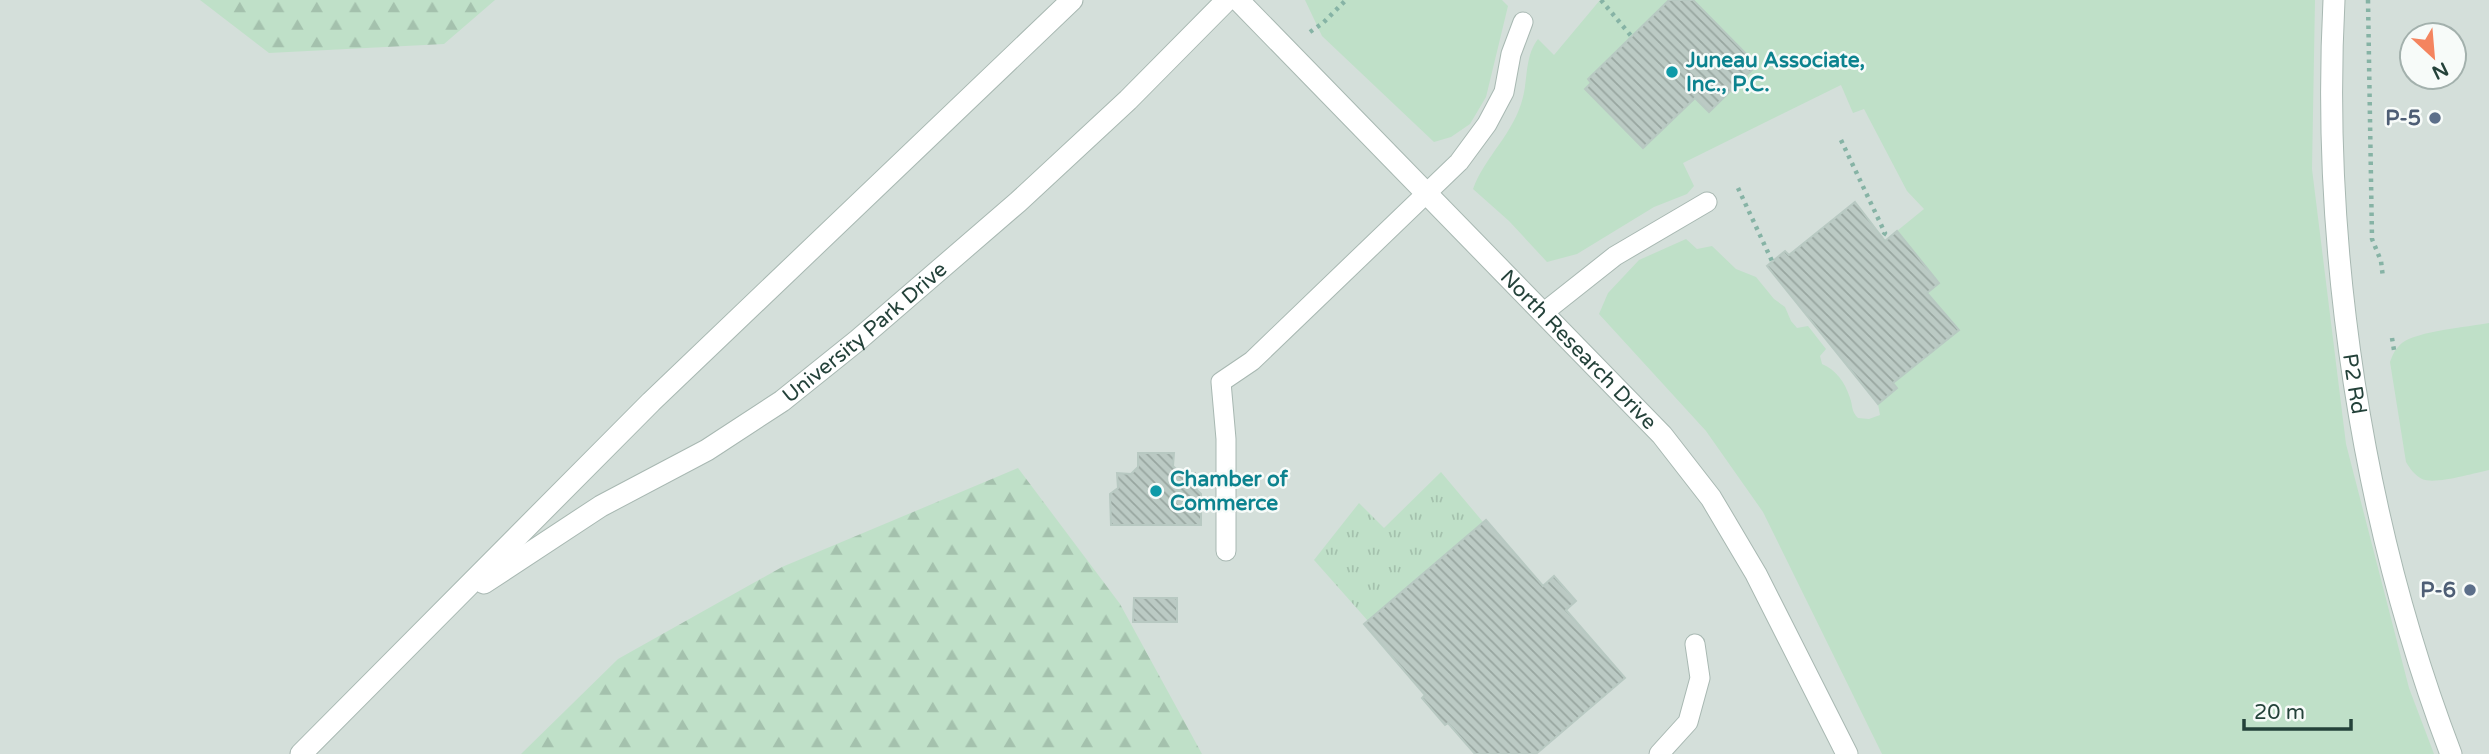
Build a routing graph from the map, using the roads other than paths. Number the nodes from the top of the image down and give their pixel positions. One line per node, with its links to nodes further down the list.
1 (1072, 0): 10 (street, University Park Drive)
2 (1227, 0): 10 (street, University Park Drive)
3 (1238, 0): 6 (street, North Research Drive)
4 (2334, 0): 15 (street, P2 Rd)
5 (1522, 22): 6 (lane)
6 (1427, 194): 8 (street, North Research Drive); 9 (lane)
7 (1707, 202): 8 (lane)
8 (1543, 313): 14 (street, North Research Drive)
9 (1226, 551)
10 (452, 601): 12 (street, University Park Drive)
11 (1695, 644): 13 (lane)
12 (301, 754)
13 (1659, 754)
14 (1847, 754)
15 (2451, 754)

